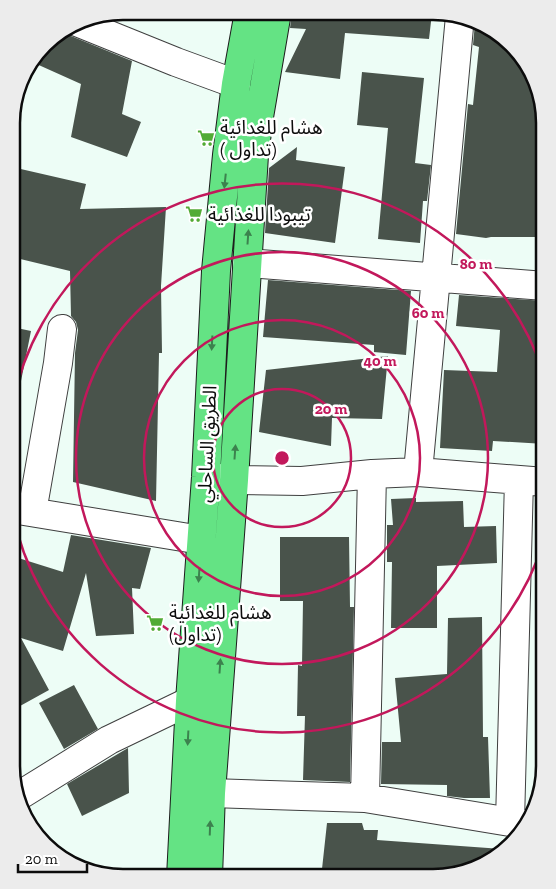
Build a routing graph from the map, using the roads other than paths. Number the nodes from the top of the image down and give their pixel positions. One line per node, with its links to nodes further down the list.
1 (248, 20): 5 (highway, الطريق الساحلي)
2 (276, 20): 6 (highway, الطريق الساحلي, one-way to 2)
3 (459, 24): 7 (street)
4 (88, 26): 5 (street)
5 (236, 84): 12 (highway, الطريق الساحلي, one-way to 12)
6 (247, 264): 7 (street); 13 (highway, الطريق الساحلي, one-way to 6)
7 (436, 278): 8 (street); 10 (street)
8 (536, 285)
9 (62, 329): 15 (street)
10 (418, 472): 11 (street); 14 (street)
11 (372, 474): 13 (street); 20 (street)
12 (206, 477): 13 (street); 16 (highway, الطريق الساحلي)
13 (234, 480): 19 (highway, الطريق الساحلي, one-way to 13)
14 (532, 481): 21 (street)
15 (22, 511): 16 (street)
16 (201, 540): 17 (highway, الطريق الساحلي, one-way to 17)
17 (190, 700): 18 (street); 22 (highway, الطريق الساحلي, one-way to 22)
18 (23, 792)
19 (211, 793): 20 (street); 23 (highway, الطريق الساحلي, one-way to 19)
20 (365, 798): 21 (street)
21 (518, 823)
22 (181, 869)
23 (208, 869)

